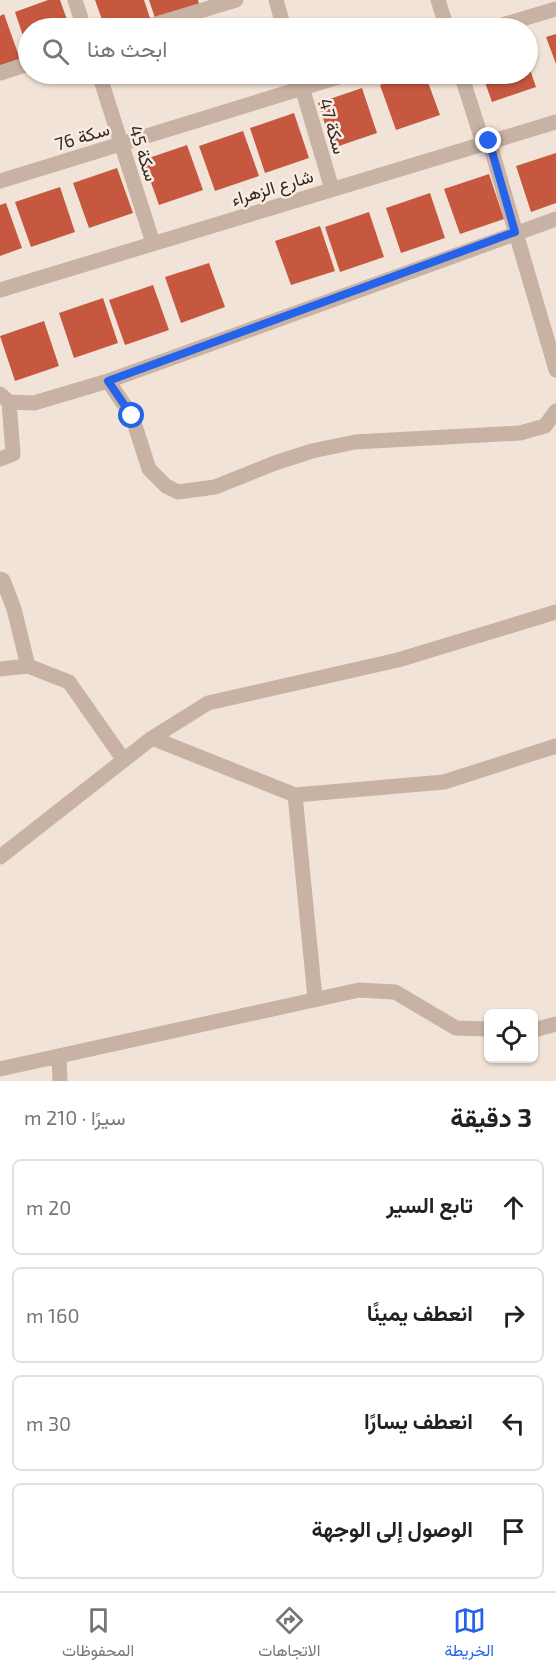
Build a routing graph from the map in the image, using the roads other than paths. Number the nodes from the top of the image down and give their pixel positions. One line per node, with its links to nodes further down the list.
1 (75, 0): 6 (street)
2 (236, 0): 7 (street)
3 (276, 0): 8 (street)
4 (438, 0): 9 (street)
5 (556, 9): 10 (street)
6 (81, 18)
7 (176, 18)
8 (281, 18)
9 (444, 18)
10 (526, 18)
11 (18, 67): 12 (street)
12 (0, 73)
13 (102, 84): 19 (street, سكة 45)
14 (291, 84): 19 (street, سكة 76)
15 (301, 84): 21 (street, سكة 47)
16 (465, 84): 18 (street)
17 (556, 122): 18 (street, شارع الزهراء)
18 (486, 142): 21 (street, شارع الزهراء); 23 (street)
19 (121, 144): 20 (street, سكة 76); 24 (street, سكة 45)
20 (0, 181)
21 (332, 189): 24 (street, شارع الزهراء)
22 (556, 219): 23 (street)
23 (515, 232): 26 (street); 27 (street)
24 (153, 243): 25 (street, شارع الزهراء)
25 (0, 290)
26 (556, 370)
27 (108, 381): 28 (street); 29 (street)
28 (5, 398): 30 (street)
29 (556, 411)
30 (0, 459)
31 (0, 579): 33 (street)
32 (556, 612): 35 (street)
33 (28, 666): 34 (street); 37 (street)
34 (0, 669)
35 (152, 738): 37 (street); 38 (street)
36 (556, 746): 38 (street)
37 (123, 759): 39 (street)
38 (295, 795): 40 (street)
39 (0, 857)
40 (315, 998): 42 (street); 44 (street)
41 (556, 1024): 43 (street)
42 (484, 1029)
43 (538, 1029)
44 (59, 1056): 45 (street); 46 (street)
45 (0, 1069)
46 (60, 1081)

